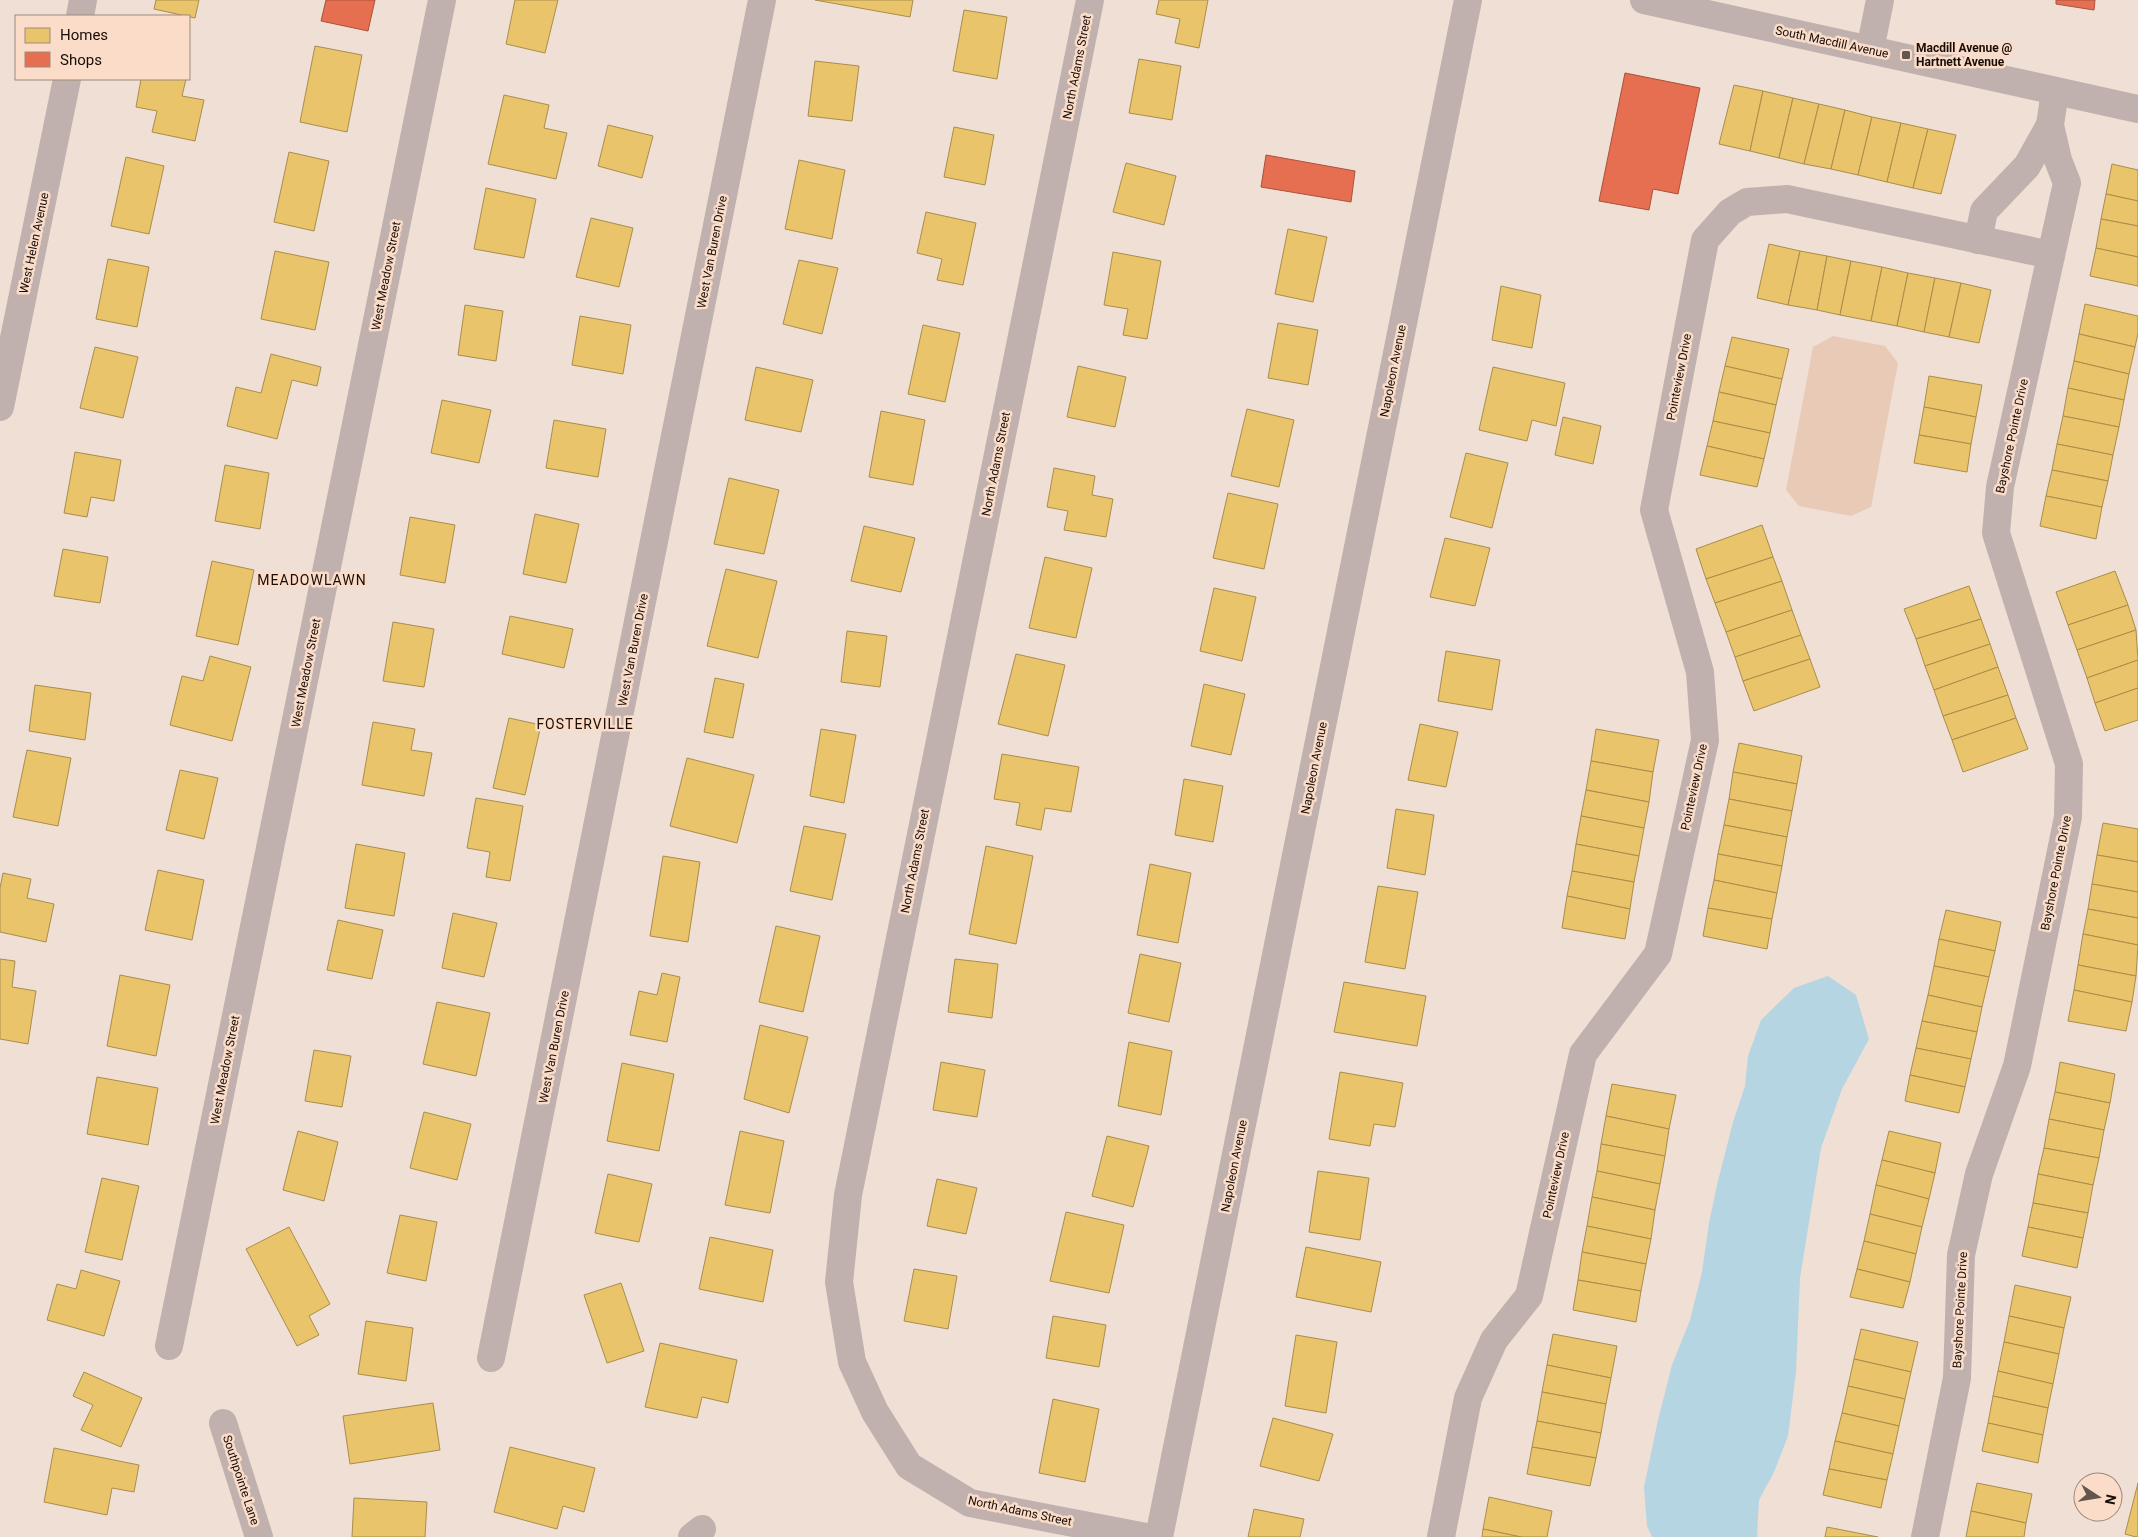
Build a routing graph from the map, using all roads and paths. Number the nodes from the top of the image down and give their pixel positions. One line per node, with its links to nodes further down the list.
1 (83, 0): 8 (street)
2 (442, 0): 17 (street, West Meadow Street)
3 (762, 0): 18 (street, West Van Buren Drive)
4 (1090, 0): 21 (street, North Adams Street)
5 (1468, 0): 22 (street, Napoleon Avenue)
6 (1644, 0): 9 (street, South Macdill Avenue)
7 (1880, 0): 9 (street)
8 (80, 15)
9 (1870, 50): 11 (street, South Macdill Avenue)
10 (67, 80): 16 (street, West Helen Avenue)
11 (2055, 91): 12 (street, South Macdill Avenue); 13 (street, Bayshore Pointe Drive)
12 (2138, 109)
13 (2050, 124): 14 (street, Bayshore Pointe Drive); 15 (street, Bayshore Pointe Drive)
14 (1978, 240): 15 (street, Pointeview Drive); 23 (street, Pointeview Drive)
15 (2051, 255): 24 (street, Bayshore Pointe Drive)
16 (0, 408)
17 (169, 1346)
18 (492, 1358)
19 (223, 1423): 20 (street, Southpointe Lane)
20 (259, 1537)
21 (1146, 1537)
22 (1160, 1537)
23 (1441, 1537)
24 (1925, 1537)

